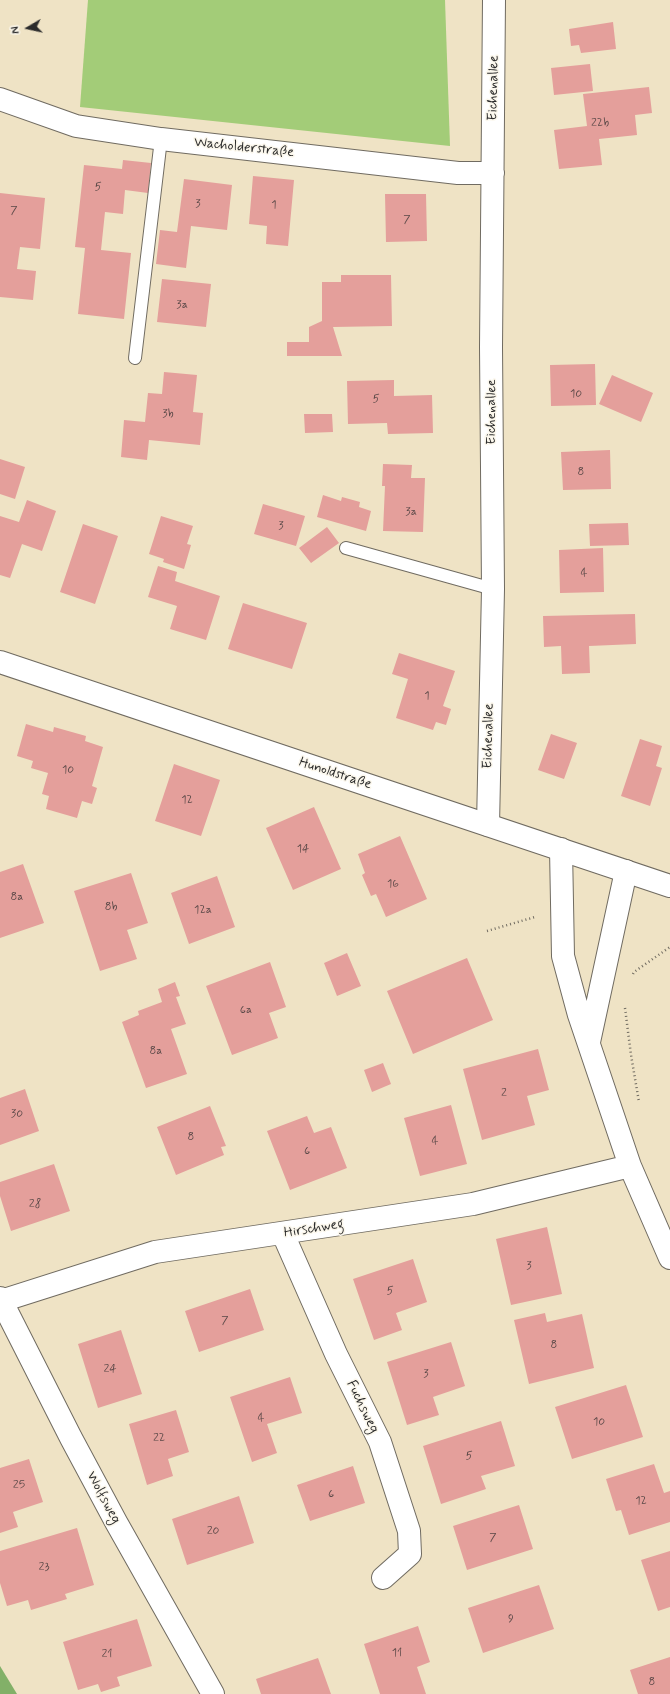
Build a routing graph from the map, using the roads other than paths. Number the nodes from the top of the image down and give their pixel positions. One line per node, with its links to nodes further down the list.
1 (494, 0): 4 (street, Eichenallee)
2 (0, 99): 3 (street, Wacholderstraße)
3 (161, 139): 4 (street, Wacholderstraße); 5 (lane)
4 (493, 173): 7 (street, Eichenallee)
5 (135, 358)
6 (346, 548): 7 (lane)
7 (493, 589): 9 (street, Eichenallee)
8 (0, 662): 9 (street, Hunoldstraße)
9 (488, 825): 10 (street, Hunoldstraße)
10 (560, 849): 11 (street, Hunoldstraße); 13 (street)
11 (626, 871): 12 (street, Hunoldstraße); 13 (street)
12 (670, 886)
13 (589, 1042): 14 (street)
14 (630, 1166): 15 (street, Hirschweg); 16 (street)
15 (283, 1234): 17 (street, Hirschweg); 18 (street, Fuchsweg)
16 (670, 1258)
17 (1, 1299): 19 (street, Wolfsweg)
18 (383, 1578)
19 (213, 1694)

